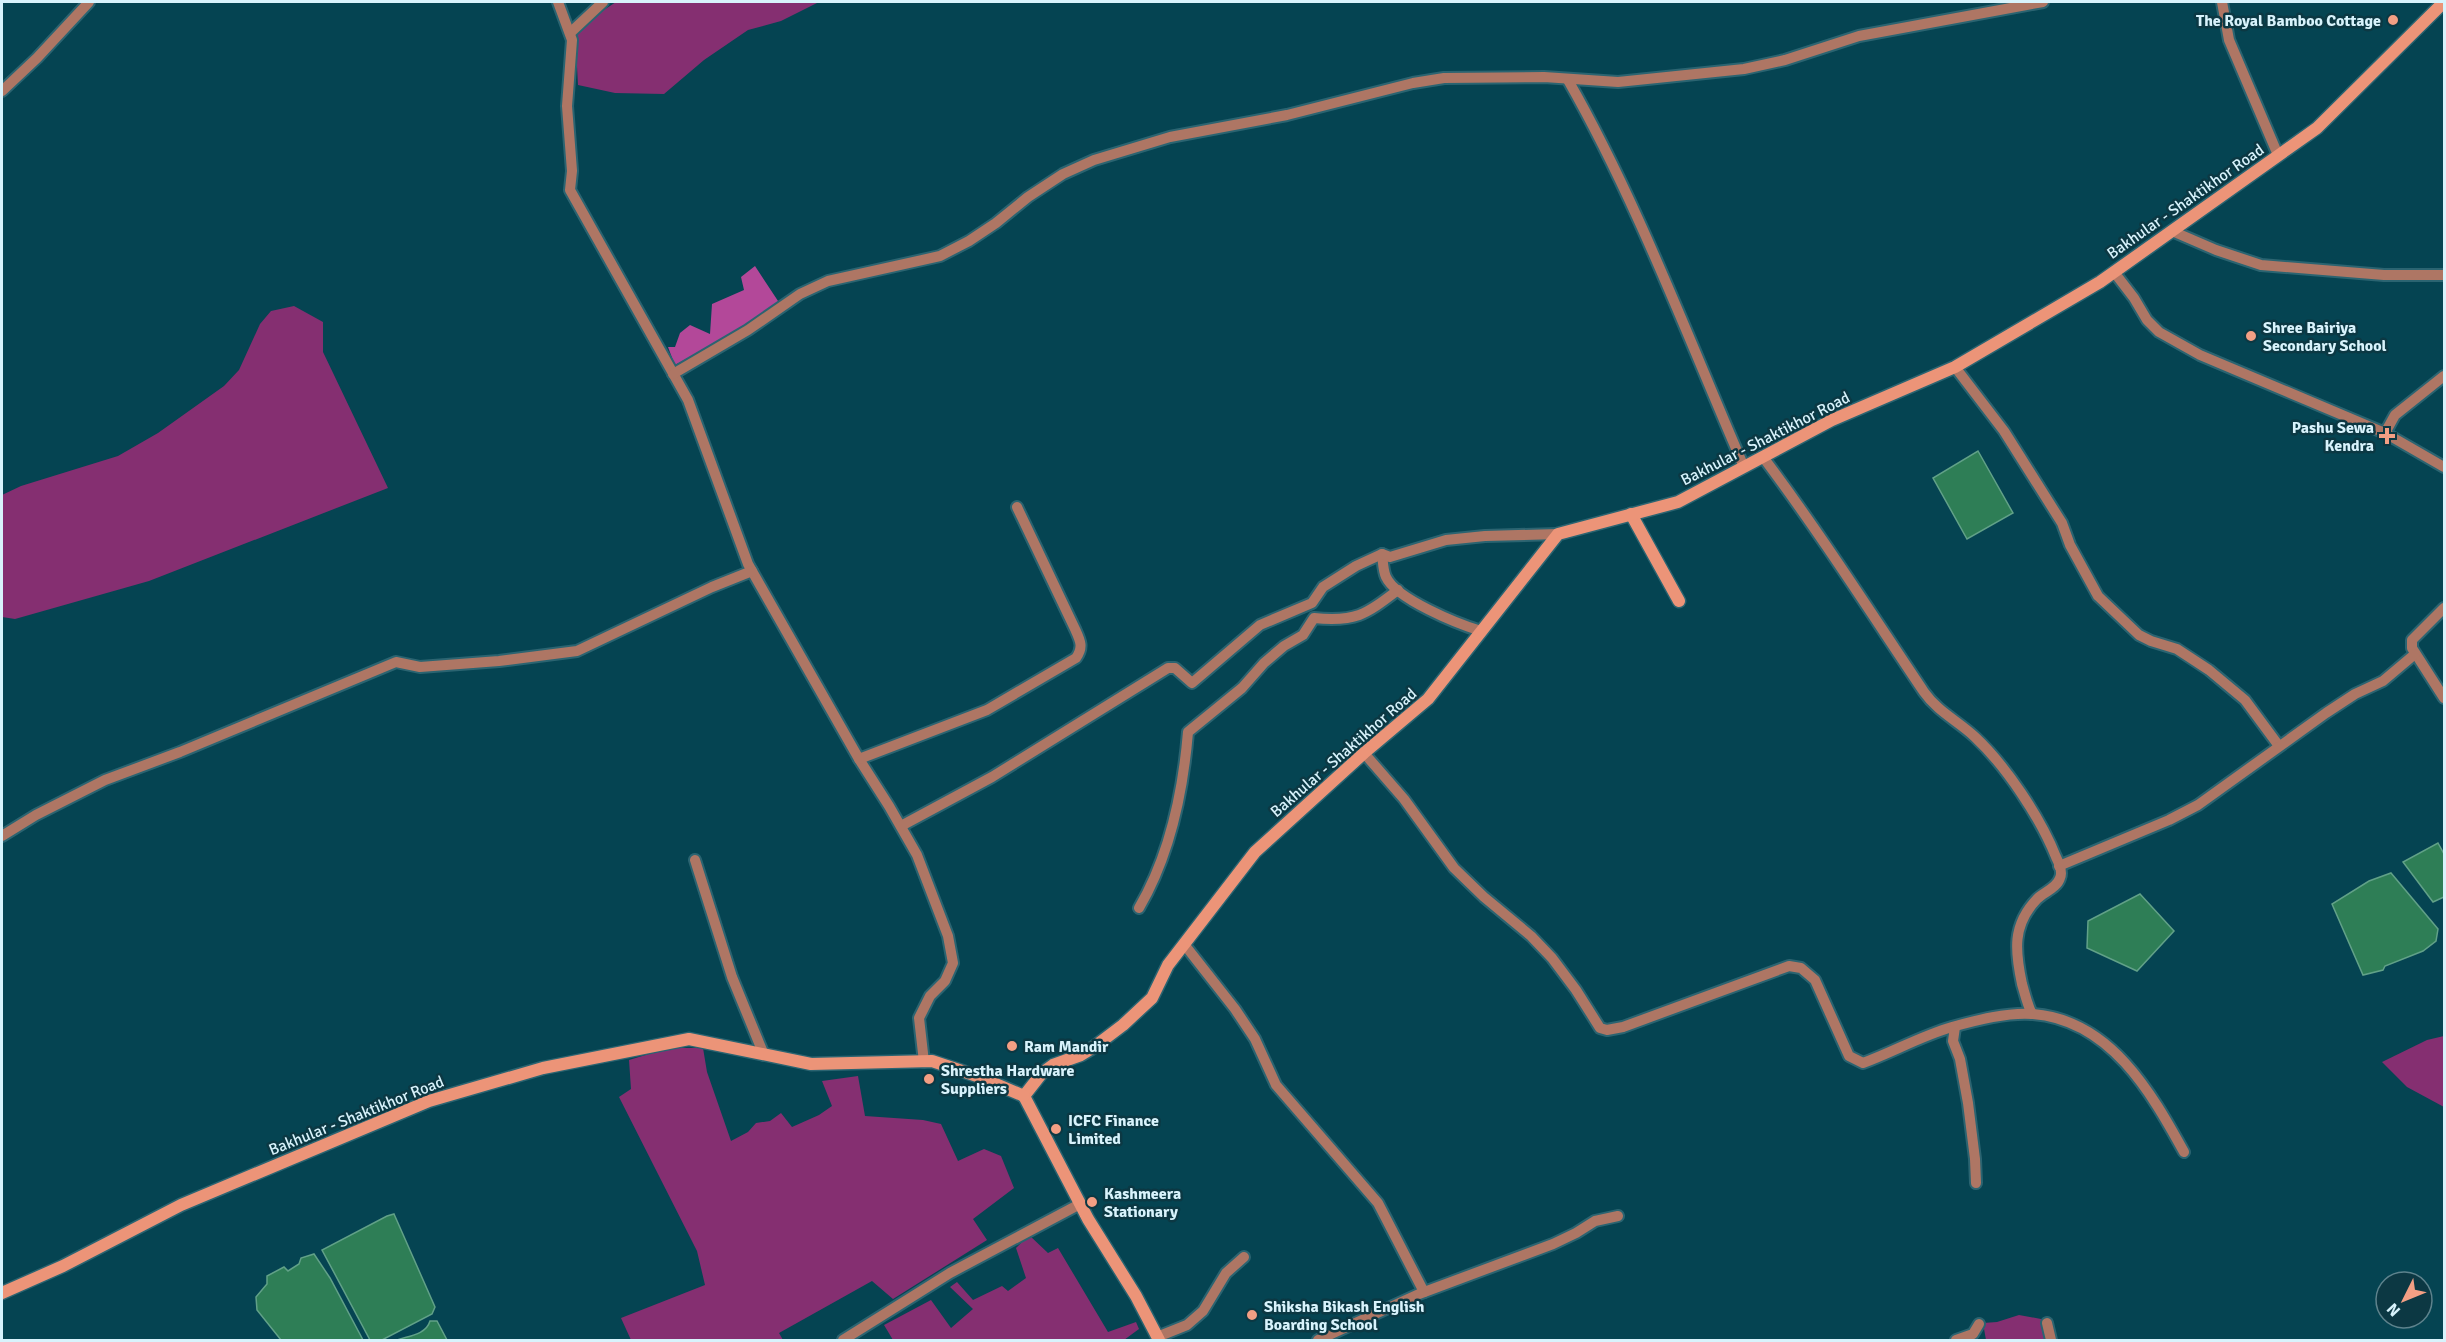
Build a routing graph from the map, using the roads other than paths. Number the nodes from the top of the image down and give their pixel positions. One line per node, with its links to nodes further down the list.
1 (89, 2): 9 (street)
2 (558, 2): 7 (street)
3 (603, 2): 7 (street)
4 (2043, 2): 8 (street)
5 (2222, 2): 10 (street)
6 (2445, 2): 10 (street, Bakhular - Shaktikhor Road)
7 (570, 33): 15 (street)
8 (1568, 80): 15 (street); 19 (street)
9 (2, 91)
10 (2278, 155): 11 (street, Bakhular - Shaktikhor Road)
11 (2172, 231): 12 (street, Bakhular - Shaktikhor Road); 13 (street)
12 (2115, 272): 14 (street, Bakhular - Shaktikhor Road); 17 (street)
13 (2445, 275)
14 (1955, 366): 18 (street, Bakhular - Shaktikhor Road); 32 (street)
15 (673, 374): 25 (street)
16 (2445, 376): 17 (street)
17 (2385, 433): 20 (street)
18 (1763, 457): 19 (street, Bakhular - Shaktikhor Road); 38 (street)
19 (1744, 467): 22 (street, Bakhular - Shaktikhor Road)
20 (2445, 467)
21 (1017, 507): 34 (street)
22 (1631, 514): 23 (street, Bakhular - Shaktikhor Road); 27 (street)
23 (1558, 534): 24 (street); 29 (street, Bakhular - Shaktikhor Road)
24 (1382, 554): 26 (street); 35 (street)
25 (752, 571): 34 (street); 36 (street)
26 (1398, 590): 29 (street); 39 (street)
27 (1679, 601)
28 (2445, 608): 30 (street)
29 (1480, 631): 33 (street, Bakhular - Shaktikhor Road)
30 (2415, 654): 31 (street); 32 (street)
31 (2445, 698)
32 (2279, 746): 38 (street)
33 (1364, 753): 40 (street, Bakhular - Shaktikhor Road); 42 (street)
34 (859, 759): 35 (street)
35 (901, 826): 44 (street)
36 (2, 836)
37 (695, 860): 43 (street)
38 (2059, 866): 41 (street)
39 (1139, 908)
40 (1184, 945): 45 (street, Bakhular - Shaktikhor Road); 51 (street)
41 (2032, 1014): 42 (street); 46 (street)
42 (1956, 1026): 47 (street)
43 (764, 1055): 44 (street, Bakhular - Shaktikhor Road); 52 (street, Bakhular - Shaktikhor Road)
44 (924, 1062): 45 (street, Bakhular - Shaktikhor Road)
45 (1024, 1096): 48 (street)
46 (2184, 1152)
47 (1976, 1183)
48 (1080, 1203): 55 (street); 56 (street)
49 (1618, 1216): 51 (street)
50 (1244, 1257): 55 (street)
51 (1424, 1292): 57 (street)
52 (2, 1293)
53 (2047, 1323): 59 (street)
54 (1979, 1324): 58 (street)
55 (1158, 1339)
56 (843, 1341)
57 (1318, 1341)
58 (1956, 1341)
59 (2051, 1341)

